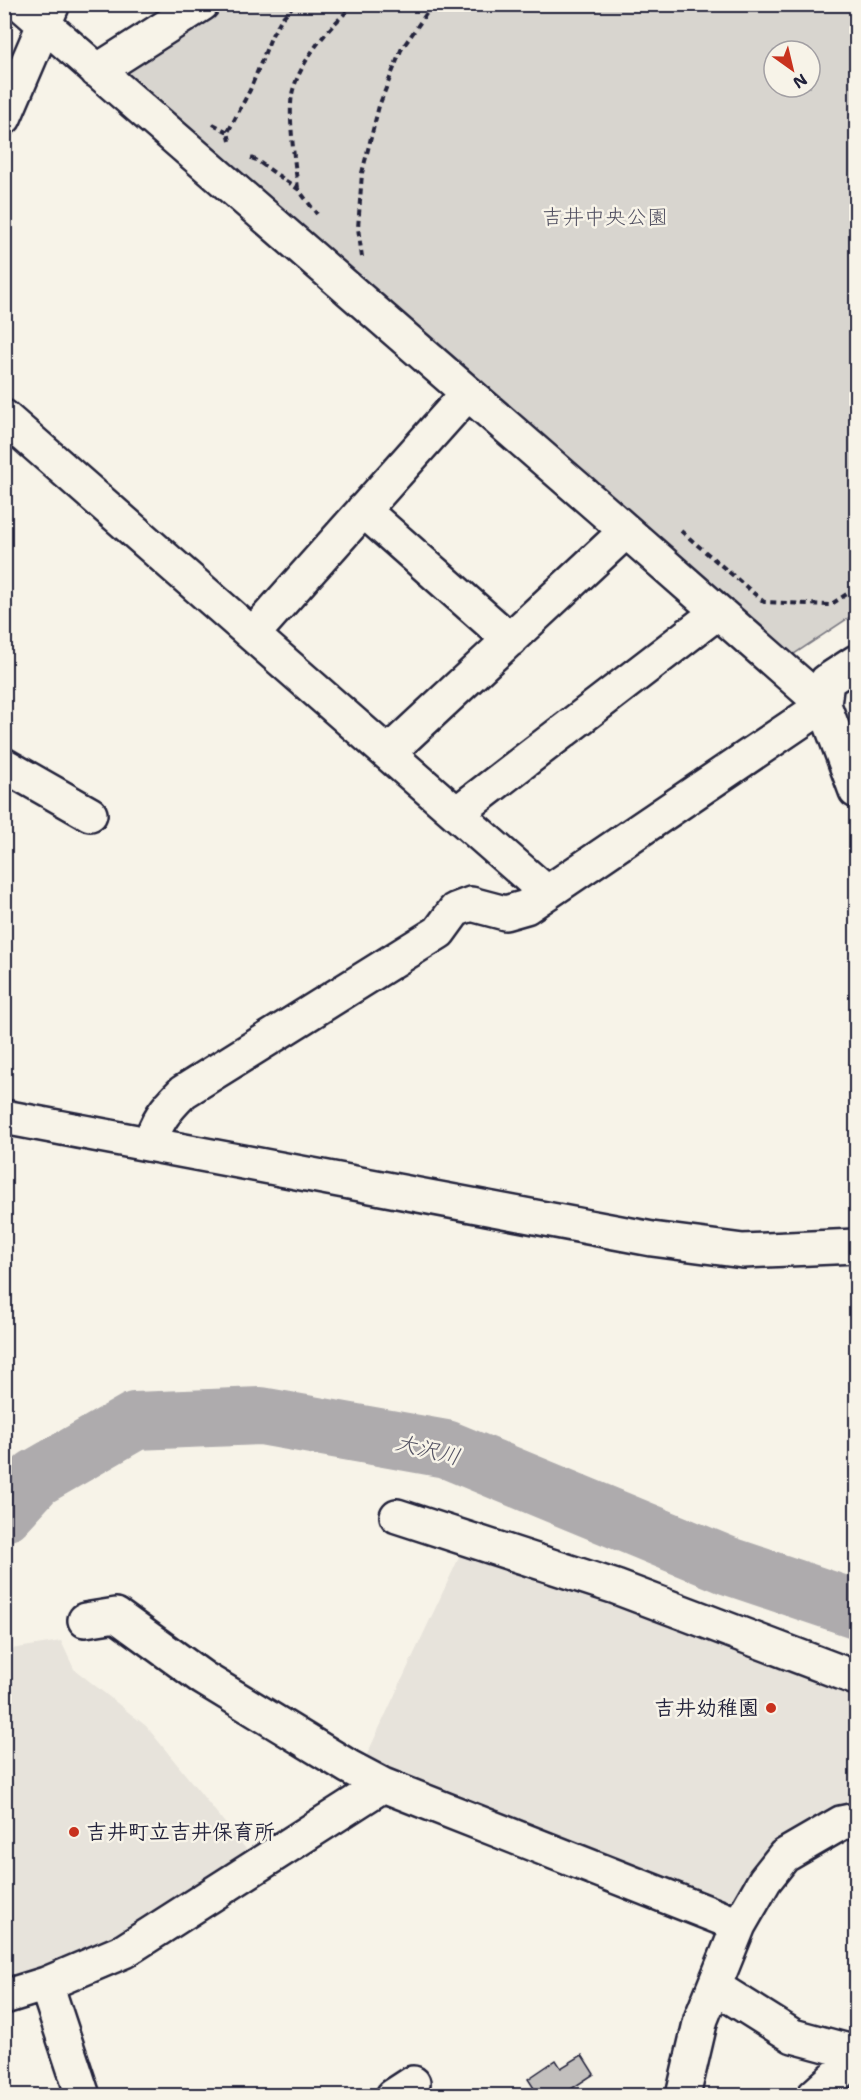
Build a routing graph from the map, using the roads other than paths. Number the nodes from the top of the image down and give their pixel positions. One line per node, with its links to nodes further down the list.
1 (202, 4): 3 (street)
2 (39, 11): 3 (street); 4 (street)
3 (97, 71): 5 (street)
4 (4, 118)
5 (468, 393): 7 (street); 8 (street)
6 (4, 417): 10 (street)
7 (363, 510): 10 (street); 11 (street)
8 (626, 531): 9 (street); 11 (street)
9 (718, 612): 13 (street); 17 (street)
10 (253, 634): 14 (street)
11 (510, 640): 14 (street)
12 (856, 662): 13 (street)
13 (826, 693): 16 (street); 19 (street)
14 (388, 753): 17 (street)
15 (4, 765): 18 (street)
16 (856, 791)
17 (457, 813): 19 (street)
18 (90, 814)
19 (547, 893): 21 (street)
20 (4, 1117): 21 (street)
21 (150, 1144): 22 (street)
22 (856, 1246)
23 (398, 1516): 25 (street)
24 (85, 1620): 26 (street)
25 (856, 1678)
26 (383, 1785): 28 (street); 29 (street)
27 (856, 1820): 28 (street)
28 (739, 1925): 30 (street)
29 (46, 1984): 31 (street); 34 (street)
30 (715, 1987): 32 (street); 35 (street)
31 (4, 1997)
32 (856, 2053)
33 (856, 2058): 36 (street)
34 (83, 2096)
35 (682, 2096)
36 (814, 2096)

